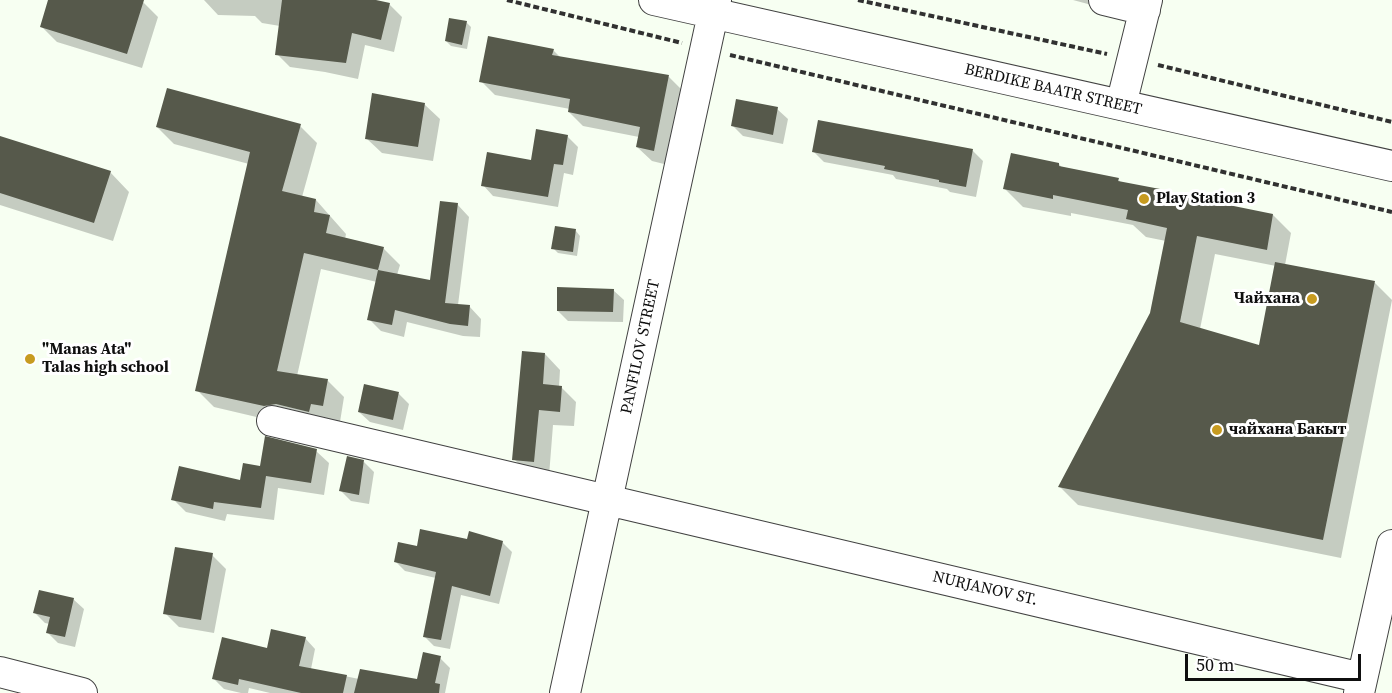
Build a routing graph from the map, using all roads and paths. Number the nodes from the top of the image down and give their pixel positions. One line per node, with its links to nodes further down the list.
1 (507, 0): 6 (path)
2 (654, 0): 5 (street, BERDIKE BAATR STREET)
3 (1104, 0): 4 (street)
4 (1146, 5): 7 (street)
5 (715, 7): 6 (street, PANFILOV STREET); 7 (street, BERDIKE BAATR STREET)
6 (706, 49): 9 (path); 11 (street, PANFILOV STREET)
7 (1121, 105): 8 (street, BERDIKE BAATR STREET)
8 (1392, 166)
9 (1392, 212)
10 (272, 421): 11 (street, NURJANOV ST.)
11 (607, 500): 14 (street, NURJANOV ST.); 16 (street, PANFILOV STREET)
12 (1392, 545): 14 (street)
13 (0, 672): 15 (street)
14 (1361, 686)
15 (82, 693)
16 (565, 693)

